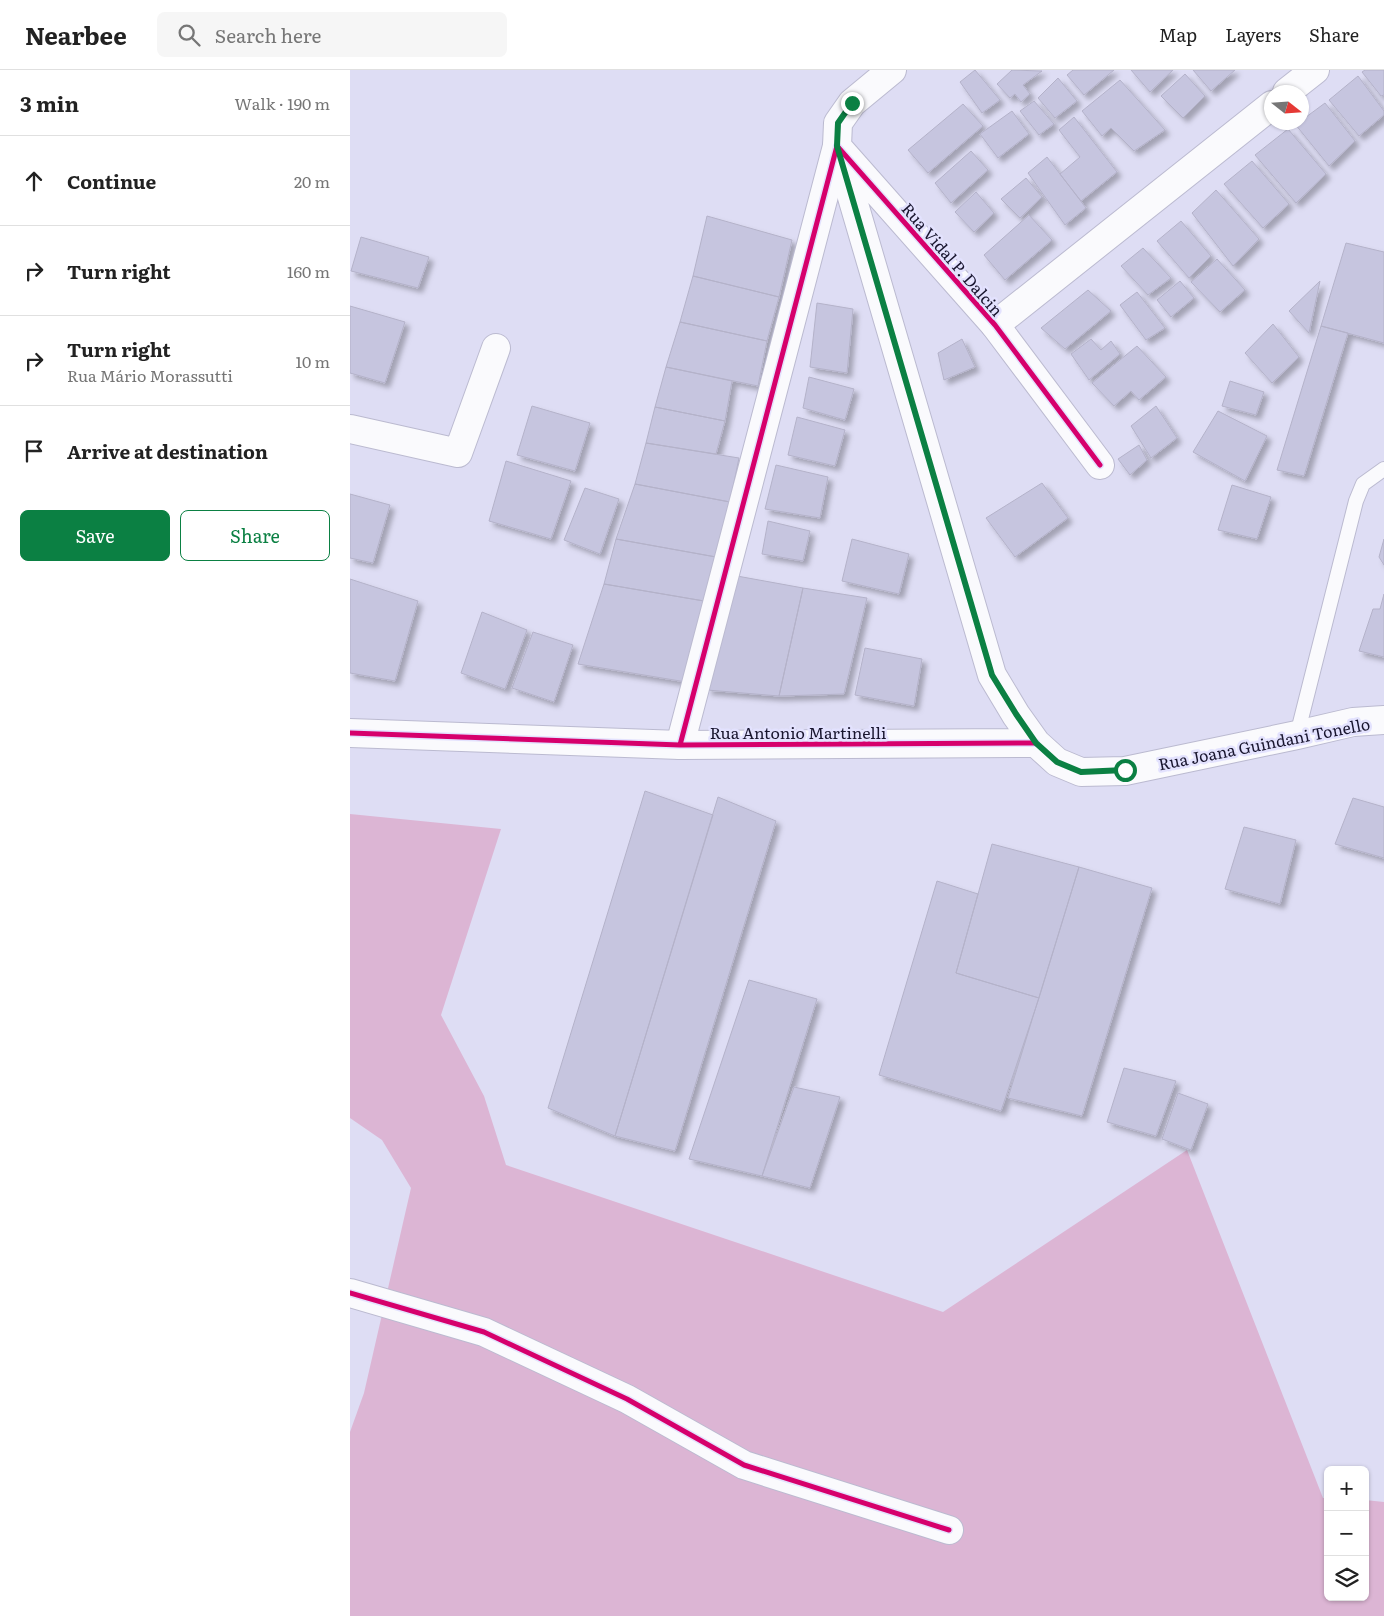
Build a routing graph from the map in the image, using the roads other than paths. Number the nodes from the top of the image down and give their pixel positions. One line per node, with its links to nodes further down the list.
1 (892, 70): 5 (street)
2 (1315, 70): 3 (street)
3 (1296, 85)
4 (1264, 111): 6 (street)
5 (837, 146): 6 (street, Rua Vidal P. Dalcin); 14 (street, Rua Joana Guindani Tonello); 15 (street)
6 (995, 325): 9 (street, Rua Vidal P. Dalcin)
7 (496, 348): 8 (street)
8 (350, 429)
9 (1100, 465)
10 (1384, 469): 13 (lane)
11 (1384, 720): 13 (street, Rua Joana Guindani Tonello)
12 (350, 733): 15 (street, Rua Antonio Martinelli)
13 (1297, 735): 14 (street, Rua Joana Guindani Tonello)
14 (1036, 743): 15 (street, Rua Antonio Martinelli)
15 (680, 745)
16 (350, 1293): 17 (street)
17 (950, 1530)

